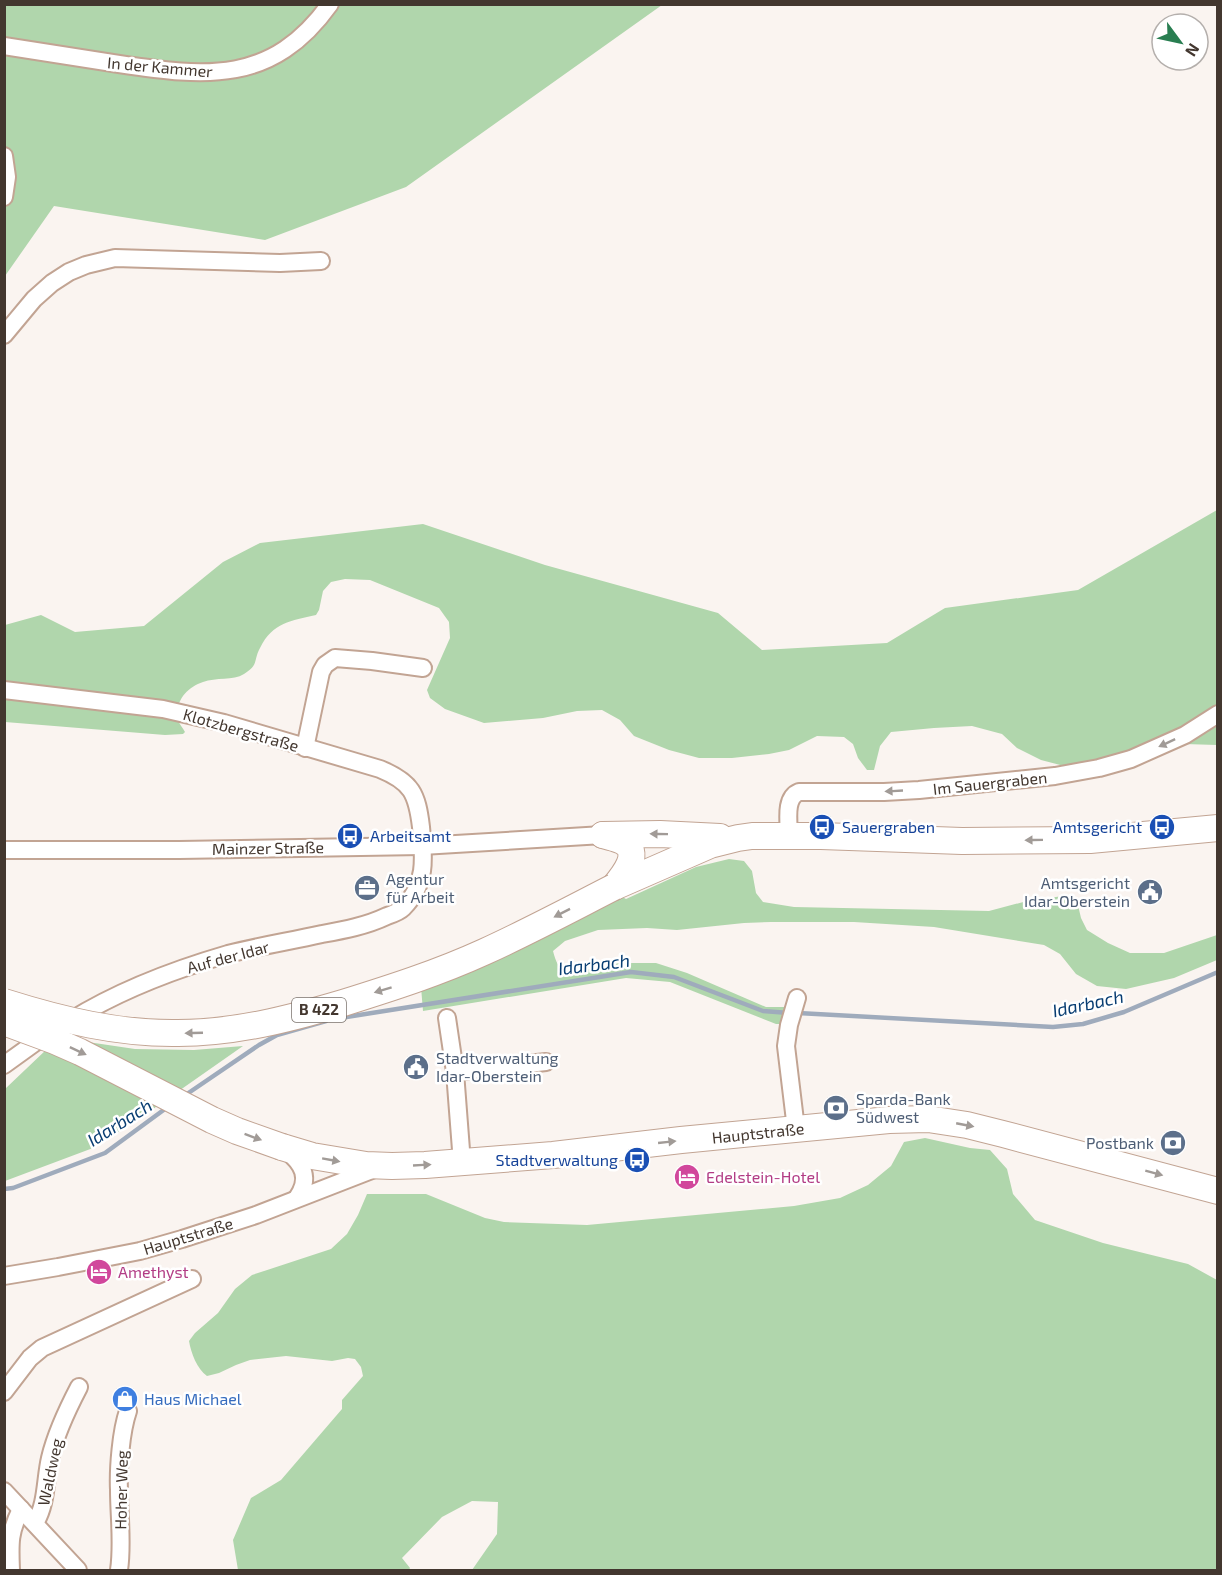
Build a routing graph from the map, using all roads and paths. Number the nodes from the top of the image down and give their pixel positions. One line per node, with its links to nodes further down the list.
1 (330, 4): 2 (street, In der Kammer)
2 (4, 46)
3 (4, 156): 4 (street)
4 (4, 198)
5 (321, 261): 6 (street)
6 (4, 335)
7 (423, 668): 10 (street)
8 (4, 690): 10 (street, Klotzbergstraße)
9 (1218, 714): 13 (street, Im Sauergraben, one-way to 13)
10 (305, 748): 15 (street, Klotzbergstraße)
11 (1218, 828): 13 (main road, B 422, one-way to 13)
12 (603, 835): 14 (main road, one-way to 12); 15 (street, Mainzer Straße); 17 (main road)
13 (789, 836): 14 (main road, B 422)
14 (738, 838): 17 (main road, B 422)
15 (422, 846): 16 (street, Mainzer Straße); 23 (street, Auf der Idar)
16 (4, 850)
17 (615, 887): 18 (main road, B 422, one-way to 18, bridge)
18 (4, 1002)
19 (797, 1002): 25 (street)
20 (447, 1018): 24 (street)
21 (4, 1022): 26 (main road, one-way to 26, bridge)
22 (546, 1062): 24 (street)
23 (4, 1065)
24 (455, 1072): 27 (street)
25 (796, 1129): 27 (main road, Hauptstraße, one-way to 25); 29 (main road, Hauptstraße, one-way to 29)
26 (282, 1147): 28 (main road, one-way to 28); 30 (street)
27 (462, 1163): 28 (main road, Hauptstraße, one-way to 27)
28 (381, 1166): 30 (street, Hauptstraße)
29 (1218, 1191)
30 (297, 1198): 31 (street, Hauptstraße)
31 (4, 1276)
32 (192, 1279): 34 (street)
33 (79, 1387): 38 (street, Waldweg)
34 (4, 1392)
35 (128, 1411): 41 (street, Hoher Weg)
36 (4, 1491): 37 (street)
37 (21, 1509): 38 (street); 39 (street)
38 (35, 1522): 40 (street)
39 (11, 1570)
40 (78, 1570)
41 (119, 1570)

